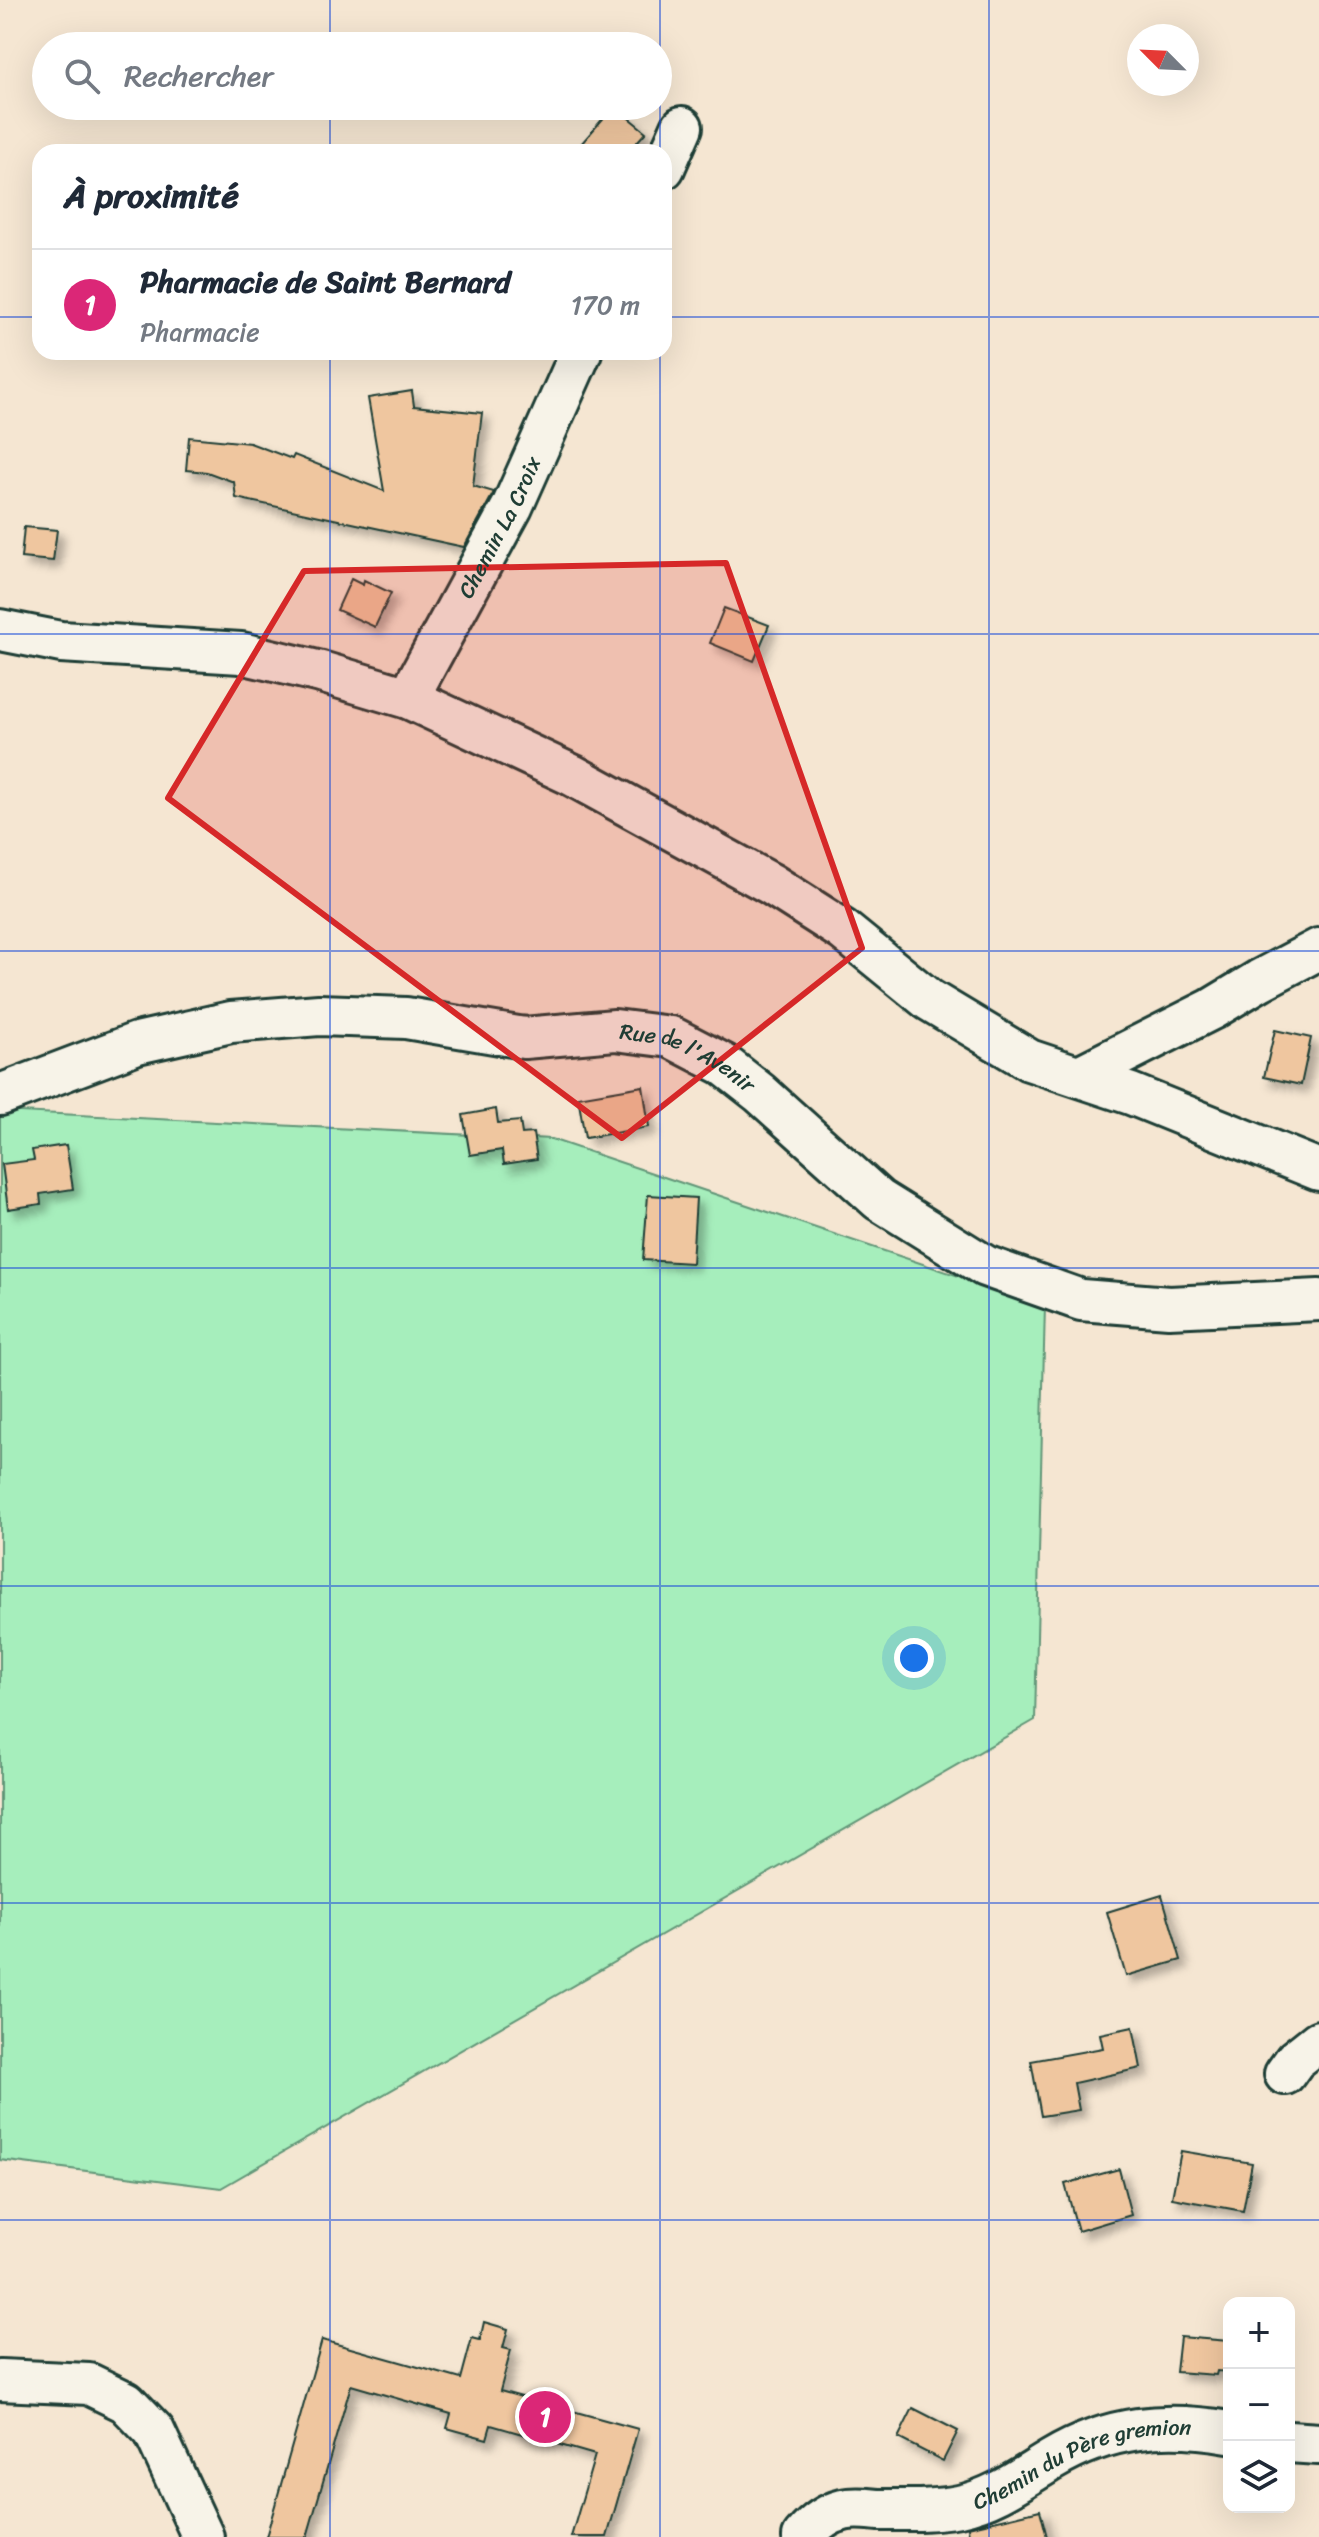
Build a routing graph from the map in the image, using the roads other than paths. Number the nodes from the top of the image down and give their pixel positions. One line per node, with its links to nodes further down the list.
1 (682, 127): 2 (street)
2 (672, 150)
3 (577, 360): 5 (street, Chemin La Croix)
4 (0, 630): 5 (street)
5 (408, 698): 7 (street)
6 (1319, 949): 7 (street)
7 (1079, 1076): 9 (street)
8 (0, 1095): 10 (street, Rue de l'Avenir)
9 (1319, 1170)
10 (1319, 1300)
11 (1319, 2041): 12 (street)
12 (1285, 2074)
13 (2, 2383): 17 (street)
14 (1223, 2431): 18 (street, Chemin du Père gremion)
15 (1295, 2442): 16 (street)
16 (1319, 2444)
17 (203, 2537)
18 (803, 2537)

